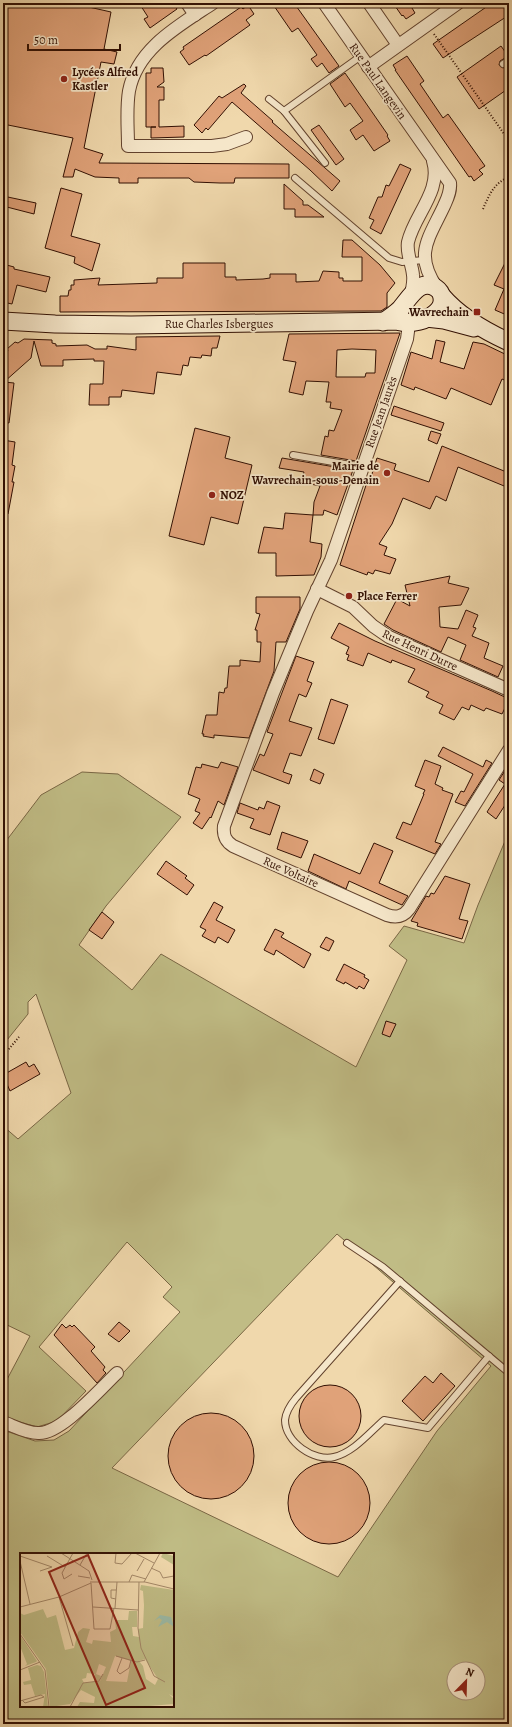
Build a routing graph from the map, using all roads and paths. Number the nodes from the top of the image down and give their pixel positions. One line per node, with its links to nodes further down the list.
1 (187, 3): 6 (street)
2 (213, 3): 6 (street)
3 (324, 3): 9 (street, Rue Paul Langevin)
4 (370, 3): 8 (street)
5 (458, 3): 7 (street)
6 (195, 15): 15 (street)
7 (427, 25): 8 (street); 16 (path)
8 (398, 45): 12 (street)
9 (361, 56): 12 (street, Rue Paul Langevin); 14 (lane)
10 (509, 60): 11 (lane)
11 (503, 64)
12 (368, 67): 17 (street, Rue Paul Langevin)
13 (269, 99): 14 (lane)
14 (284, 111): 18 (lane)
15 (246, 137)
16 (509, 141)
17 (432, 158): 24 (street, Rue Paul Langevin); 25 (street, Rue Paul Langevin)
18 (325, 163)
19 (509, 177): 21 (path)
20 (295, 178): 25 (lane)
21 (483, 209)
22 (505, 219): 23 (path)
23 (509, 221)
24 (424, 260): 25 (lane); 26 (street, Rue Paul Langevin)
25 (410, 262): 27 (street, Rue Paul Langevin)
26 (439, 292): 27 (main road); 28 (main road); 30 (main road)
27 (406, 313): 28 (main road); 29 (main road, Rue Charles Isbergues); 33 (street, Rue Jean Jaurès)
28 (426, 318): 30 (main road)
29 (3, 320)
30 (493, 334): 31 (main road)
31 (509, 342)
32 (292, 455): 33 (lane)
33 (362, 467): 34 (street, Rue Jean Jaurès)
34 (317, 589): 35 (street, Rue Jean Jaurès); 36 (street, Rue Henri Durre)
35 (307, 611): 37 (street, Rue Voltaire)
36 (509, 690)
37 (509, 750)
38 (19, 1037): 39 (path)
39 (3, 1056)
40 (347, 1243): 41 (lane)
41 (400, 1281): 42 (lane); 42 (lane)
42 (489, 1356): 44 (lane)
43 (117, 1373): 45 (street)
44 (509, 1373)
45 (3, 1422)

